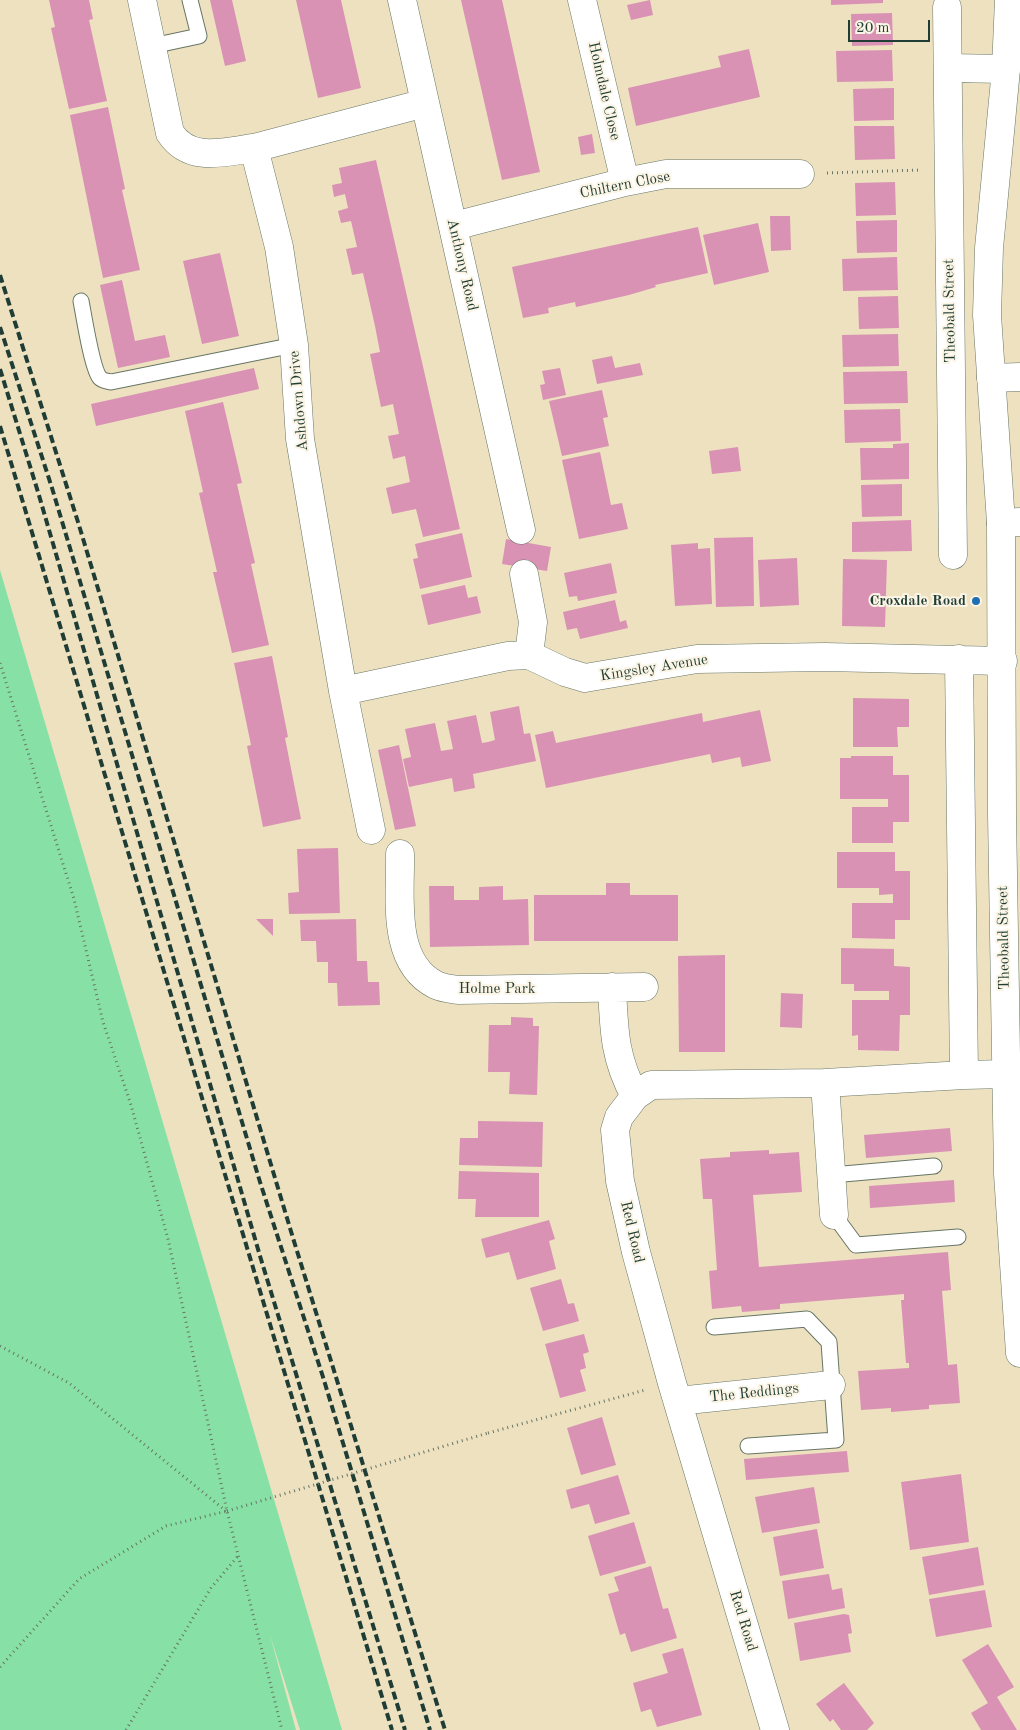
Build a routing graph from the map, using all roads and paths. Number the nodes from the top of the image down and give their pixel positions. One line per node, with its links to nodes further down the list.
1 (142, 0): 7 (street)
2 (190, 0): 7 (lane)
3 (402, 0): 10 (street, Anthony Road)
4 (582, 0): 14 (street, Holmdale Close)
5 (1009, 0): 9 (street, Theobald Street)
6 (947, 7): 8 (street, Theobald Street)
7 (152, 46): 11 (street)
8 (948, 68): 9 (street); 12 (street, Theobald Street)
9 (1006, 69): 19 (street, Theobald Street)
10 (425, 104): 11 (street); 15 (street, Anthony Road)
11 (254, 148): 17 (street, Ashdown Drive)
12 (949, 169): 13 (path); 22 (street, Theobald Street)
13 (800, 174): 14 (street, Chiltern Close)
14 (625, 182): 15 (street, Chiltern Close)
15 (454, 226): 21 (street, Anthony Road)
16 (81, 301): 17 (lane)
17 (294, 345): 28 (street, Ashdown Drive)
18 (1020, 377): 19 (street)
19 (991, 378): 20 (street, Theobald Street)
20 (1011, 523): 26 (street, Theobald Street)
21 (521, 530)
22 (953, 555)
23 (524, 574): 24 (street)
24 (529, 655): 25 (street, Kingsley Avenue); 28 (street)
25 (959, 659): 26 (street, Kingsley Avenue); 35 (street)
26 (1002, 661): 31 (street, Theobald Street)
27 (0, 663): 49 (path)
28 (343, 691): 29 (street, Ashdown Drive)
29 (371, 830)
30 (400, 854): 33 (street, Holme Park)
31 (1012, 884): 34 (street, Theobald Street)
32 (644, 987): 33 (street, Holme Park)
33 (612, 988): 37 (street)
34 (1006, 1074): 35 (street, Red Road); 44 (street, Theobald Street)
35 (964, 1075): 36 (street, Red Road)
36 (825, 1083): 37 (street, Red Road); 39 (street)
37 (635, 1096): 47 (street, Red Road)
38 (934, 1166): 39 (lane)
39 (832, 1175): 40 (street)
40 (834, 1215): 41 (lane)
41 (958, 1237)
42 (714, 1328): 45 (lane)
43 (0, 1346): 49 (path)
44 (1020, 1353)
45 (832, 1385): 47 (street, The Reddings); 48 (lane)
46 (646, 1390): 49 (path, bridge)
47 (678, 1400): 54 (street, Red Road)
48 (748, 1446)
49 (227, 1511): 50 (path); 51 (path)
50 (238, 1555): 52 (path); 53 (path)
51 (0, 1667)
52 (126, 1730)
53 (282, 1730)
54 (775, 1730)

